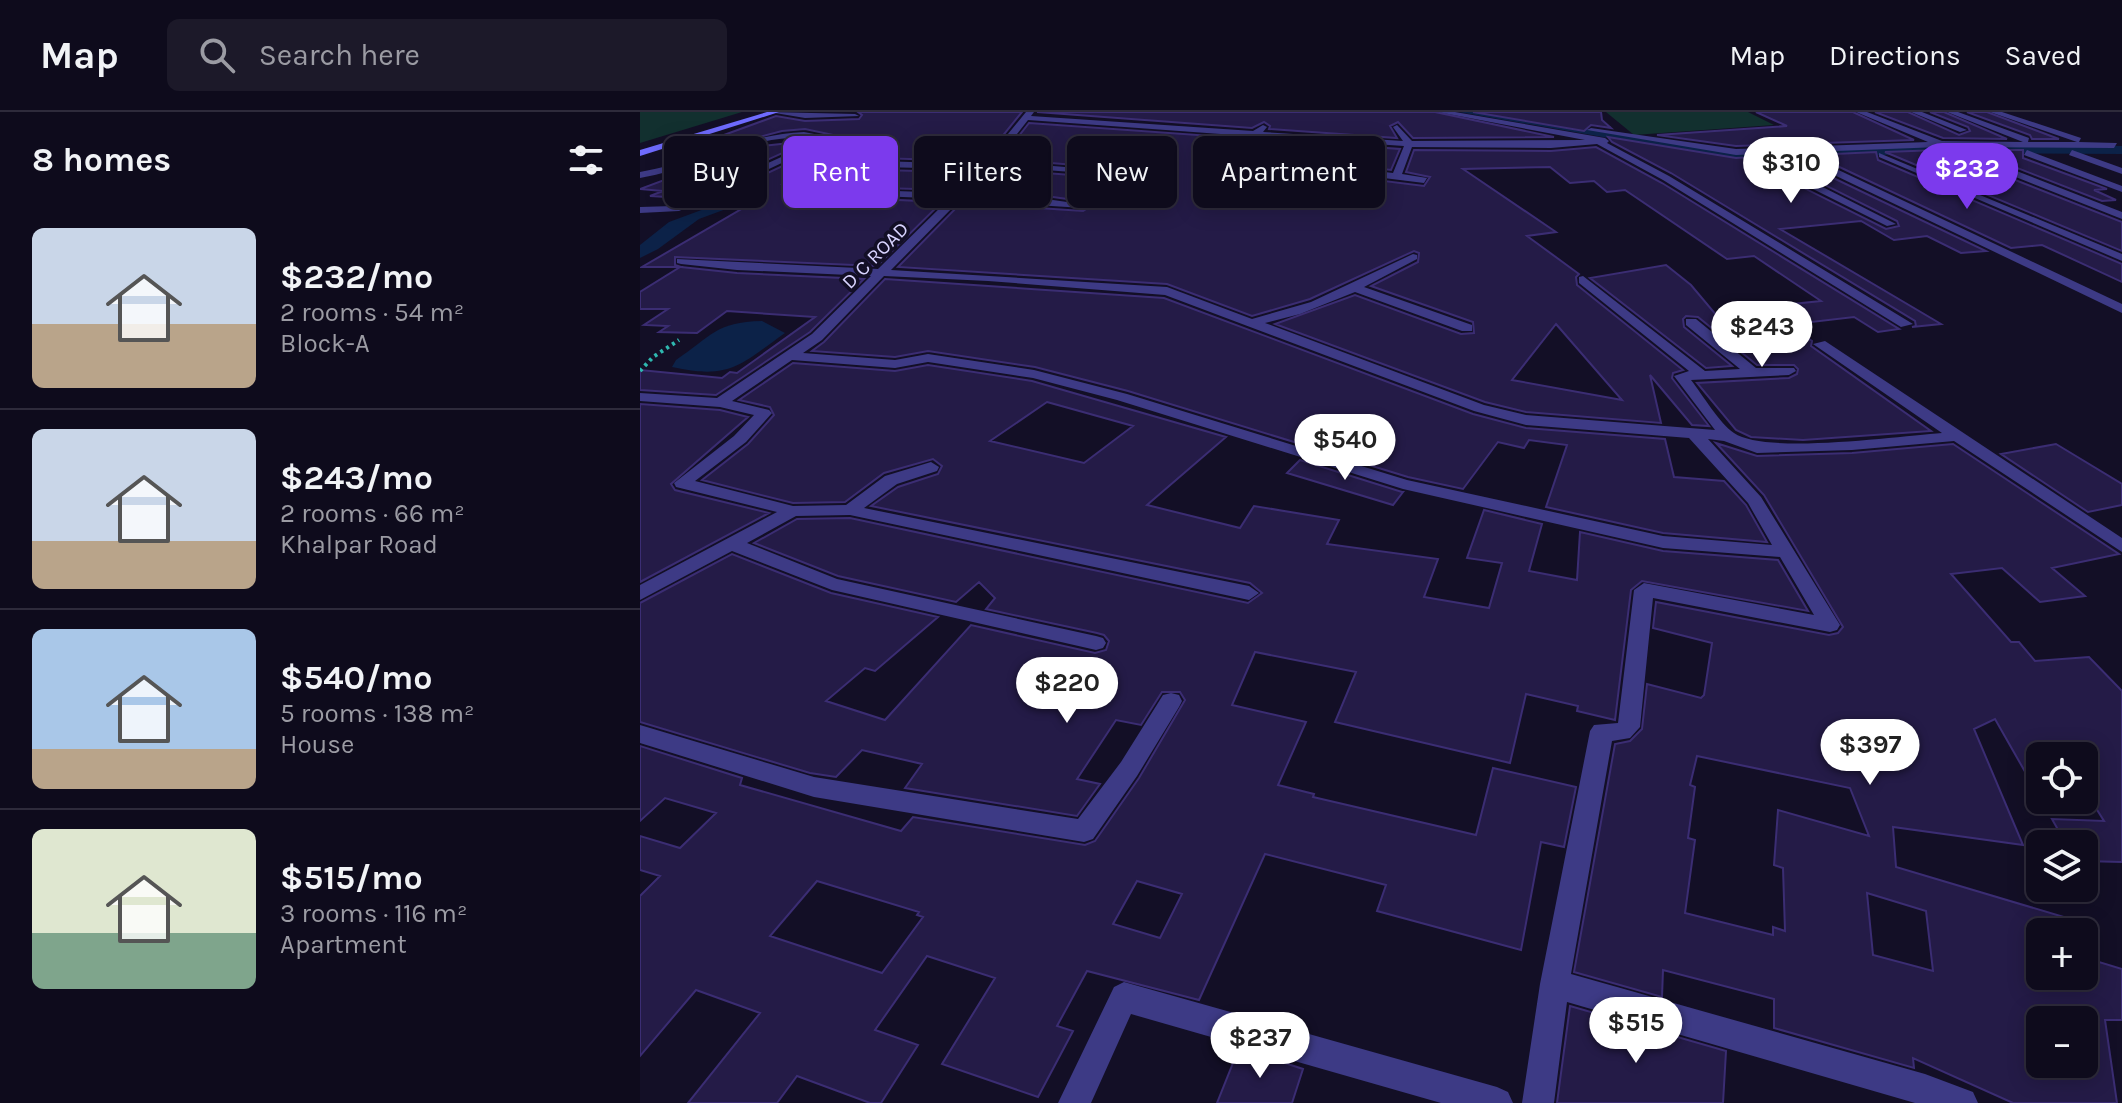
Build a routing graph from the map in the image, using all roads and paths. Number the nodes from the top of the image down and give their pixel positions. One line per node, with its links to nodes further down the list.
1 (763, 112): 27 (main road)
2 (774, 112): 10 (street); 27 (main road)
3 (1442, 112): 19 (street)
4 (1479, 112): 23 (street)
5 (1860, 112): 23 (street)
6 (1915, 112): 24 (street)
7 (1951, 112): 25 (street)
8 (1994, 112): 20 (street)
9 (1028, 115): 14 (street); 16 (street, D C ROAD)
10 (855, 116)
11 (1270, 122): 14 (street)
12 (1397, 127): 22 (street)
13 (2070, 129): 20 (street)
14 (1257, 131): 17 (street); 18 (street)
15 (2122, 135): 20 (street)
16 (1011, 136)
17 (1251, 136)
18 (1297, 136)
19 (1601, 141): 22 (street); 33 (street); 54 (street)
20 (2091, 141): 25 (street); 26 (street)
21 (1385, 143): 22 (street)
22 (1409, 144): 38 (street)
23 (1941, 144): 24 (street); 28 (street)
24 (2004, 145): 25 (street)
25 (2041, 145)
26 (2114, 145)
27 (640, 151)
28 (1962, 152): 29 (street); 32 (street); 43 (street)
29 (2027, 153): 30 (street); 40 (street)
30 (2072, 153): 31 (street); 35 (street)
31 (2122, 153)
32 (1882, 155): 34 (street); 46 (street)
33 (1760, 159): 34 (street); 44 (street)
34 (1808, 159): 51 (street)
35 (2122, 171)
36 (1385, 174): 38 (street)
37 (640, 175): 42 (street)
38 (1396, 177): 39 (street)
39 (1424, 180)
40 (2122, 189)
41 (946, 208): 48 (street, D C ROAD)
42 (640, 210)
43 (2122, 216)
44 (1891, 224)
45 (1413, 257): 50 (street)
46 (2122, 258)
47 (681, 261): 48 (street)
48 (885, 272): 52 (street); 58 (street, D C ROAD)
49 (1583, 280): 62 (street)
50 (1356, 288): 52 (street); 55 (street)
51 (2122, 309)
52 (1254, 322): 65 (street)
53 (1691, 322): 61 (street)
54 (1906, 324)
55 (1467, 328)
56 (679, 340): 59 (path)
57 (1820, 344): 67 (street)
58 (791, 356): 64 (street, D C ROAD); 73 (street)
59 (640, 371)
60 (1789, 371): 61 (street)
61 (1753, 373): 62 (street)
62 (1702, 375): 66 (street)
63 (640, 397): 64 (street)
64 (720, 403): 70 (street)
65 (1696, 436): 66 (street); 73 (street)
66 (1727, 436): 67 (street)
67 (1957, 436): 72 (street)
68 (931, 467): 69 (street)
69 (850, 510): 70 (street); 75 (street)
70 (793, 511): 71 (street)
71 (734, 545): 74 (street); 76 (street)
72 (2122, 546)
73 (1786, 552): 79 (street)
74 (640, 593)
75 (1249, 593)
76 (1096, 643)
77 (1171, 701): 78 (street)
78 (640, 734)
79 (1555, 984): 82 (street); 83 (street)
80 (1074, 1103): 81 (street)
81 (1497, 1103)
82 (1538, 1103)
83 (1962, 1103)

